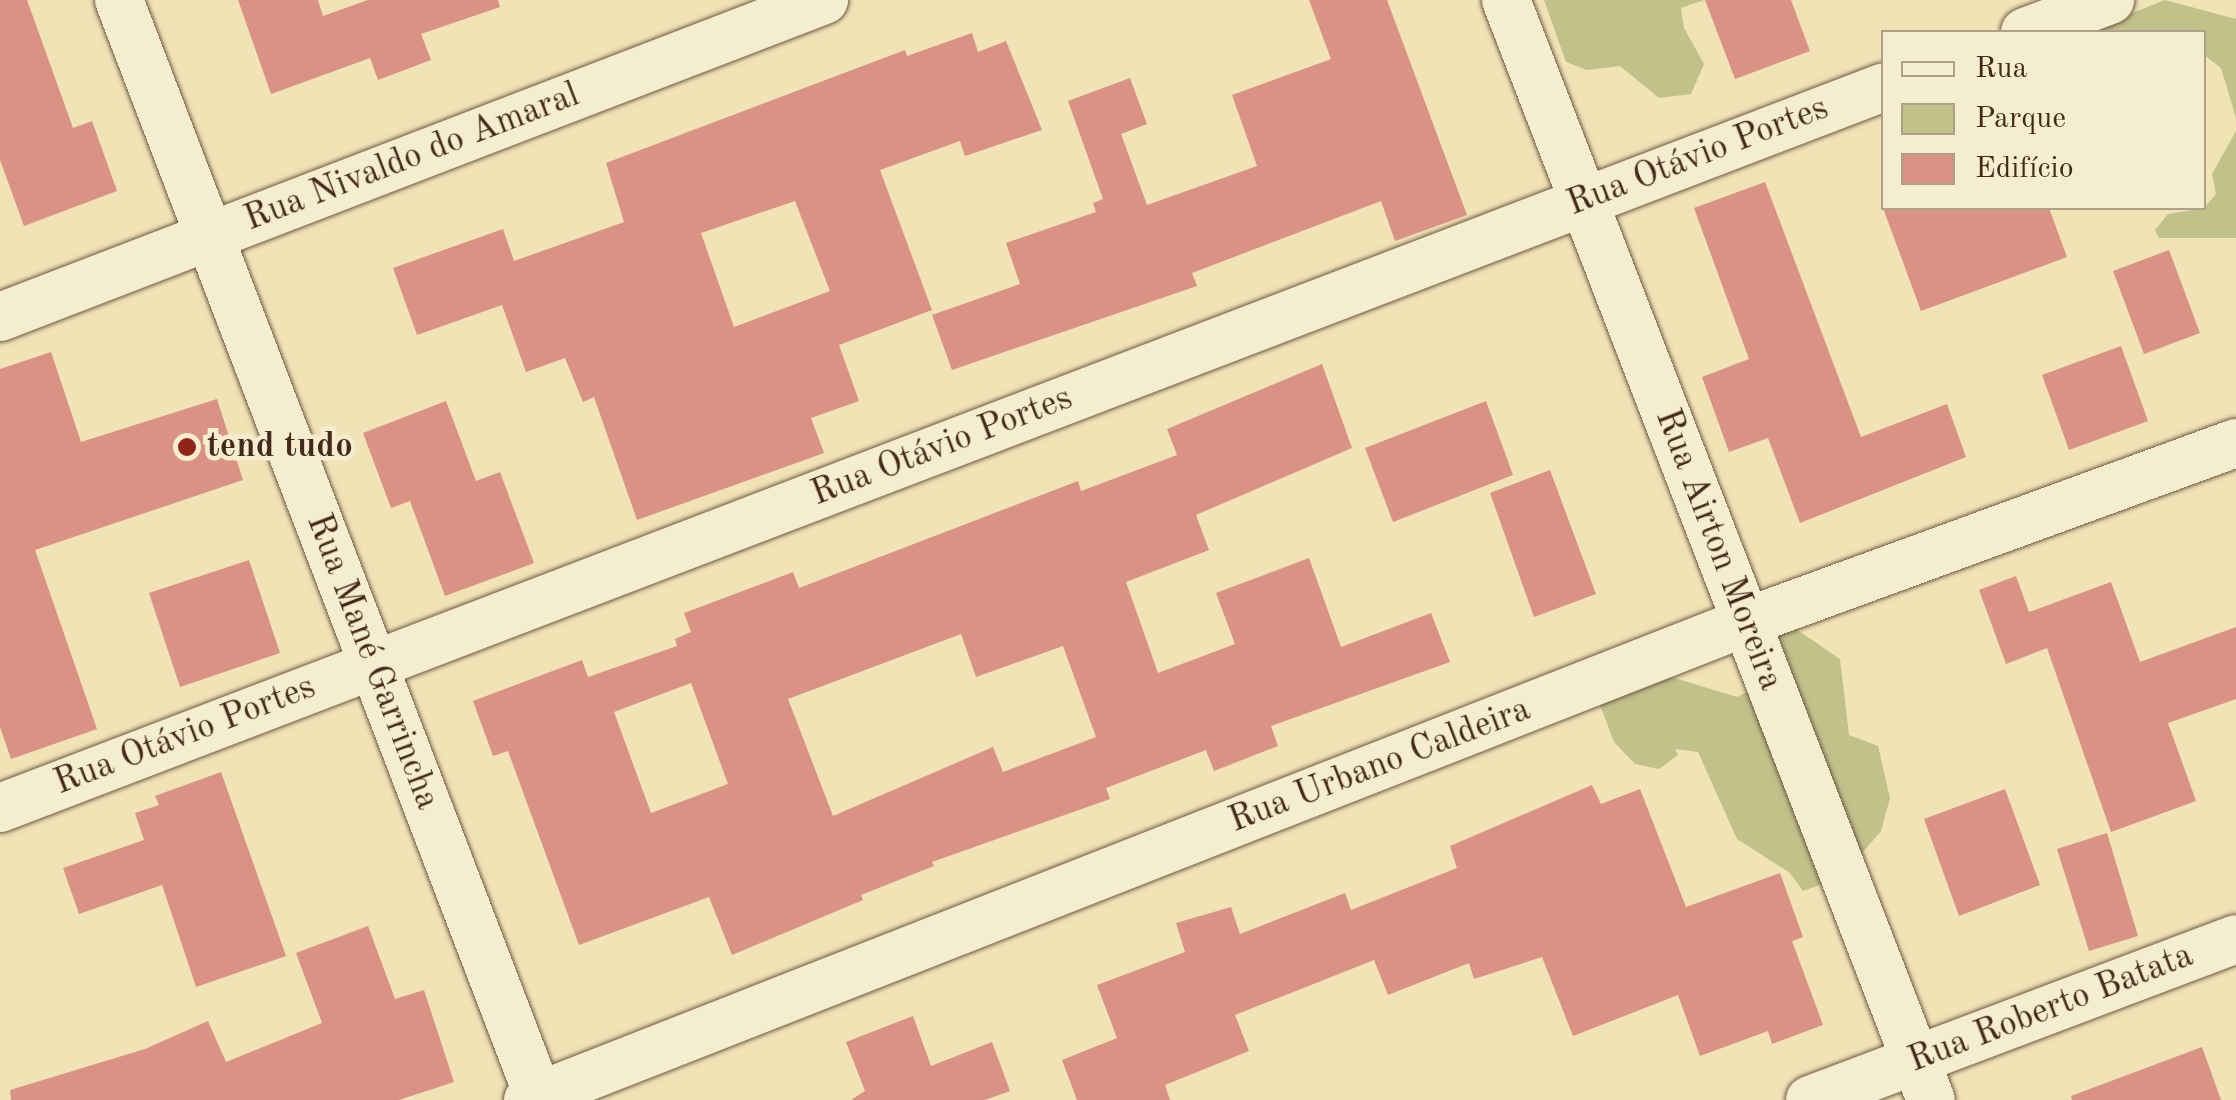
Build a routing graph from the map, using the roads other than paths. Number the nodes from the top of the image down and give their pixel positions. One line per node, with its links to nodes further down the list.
1 (118, 0): 8 (street, Rua Mané Garrincha)
2 (824, 0): 8 (street, Rua Nivaldo do Amaral)
3 (1506, 0): 7 (street, Rua Airton Moreira)
4 (2110, 0): 5 (street)
5 (2030, 30)
6 (1881, 88): 7 (street, Rua Otávio Portes)
7 (1583, 201): 11 (street, Rua Airton Moreira); 12 (street, Rua Otávio Portes)
8 (210, 236): 9 (street, Rua Nivaldo do Amaral); 12 (street, Rua Mané Garrincha)
9 (0, 317)
10 (2236, 443): 11 (street, Rua Urbano Caldeira)
11 (1746, 622): 15 (street, Rua Airton Moreira); 16 (street, Rua Urbano Caldeira)
12 (373, 664): 13 (street, Rua Otávio Portes); 16 (street, Rua Mané Garrincha)
13 (0, 808)
14 (2236, 939): 15 (street, Rua Roberto Batata)
15 (1923, 1080): 17 (street, Rua Roberto Batata)
16 (536, 1099)
17 (1810, 1100)

